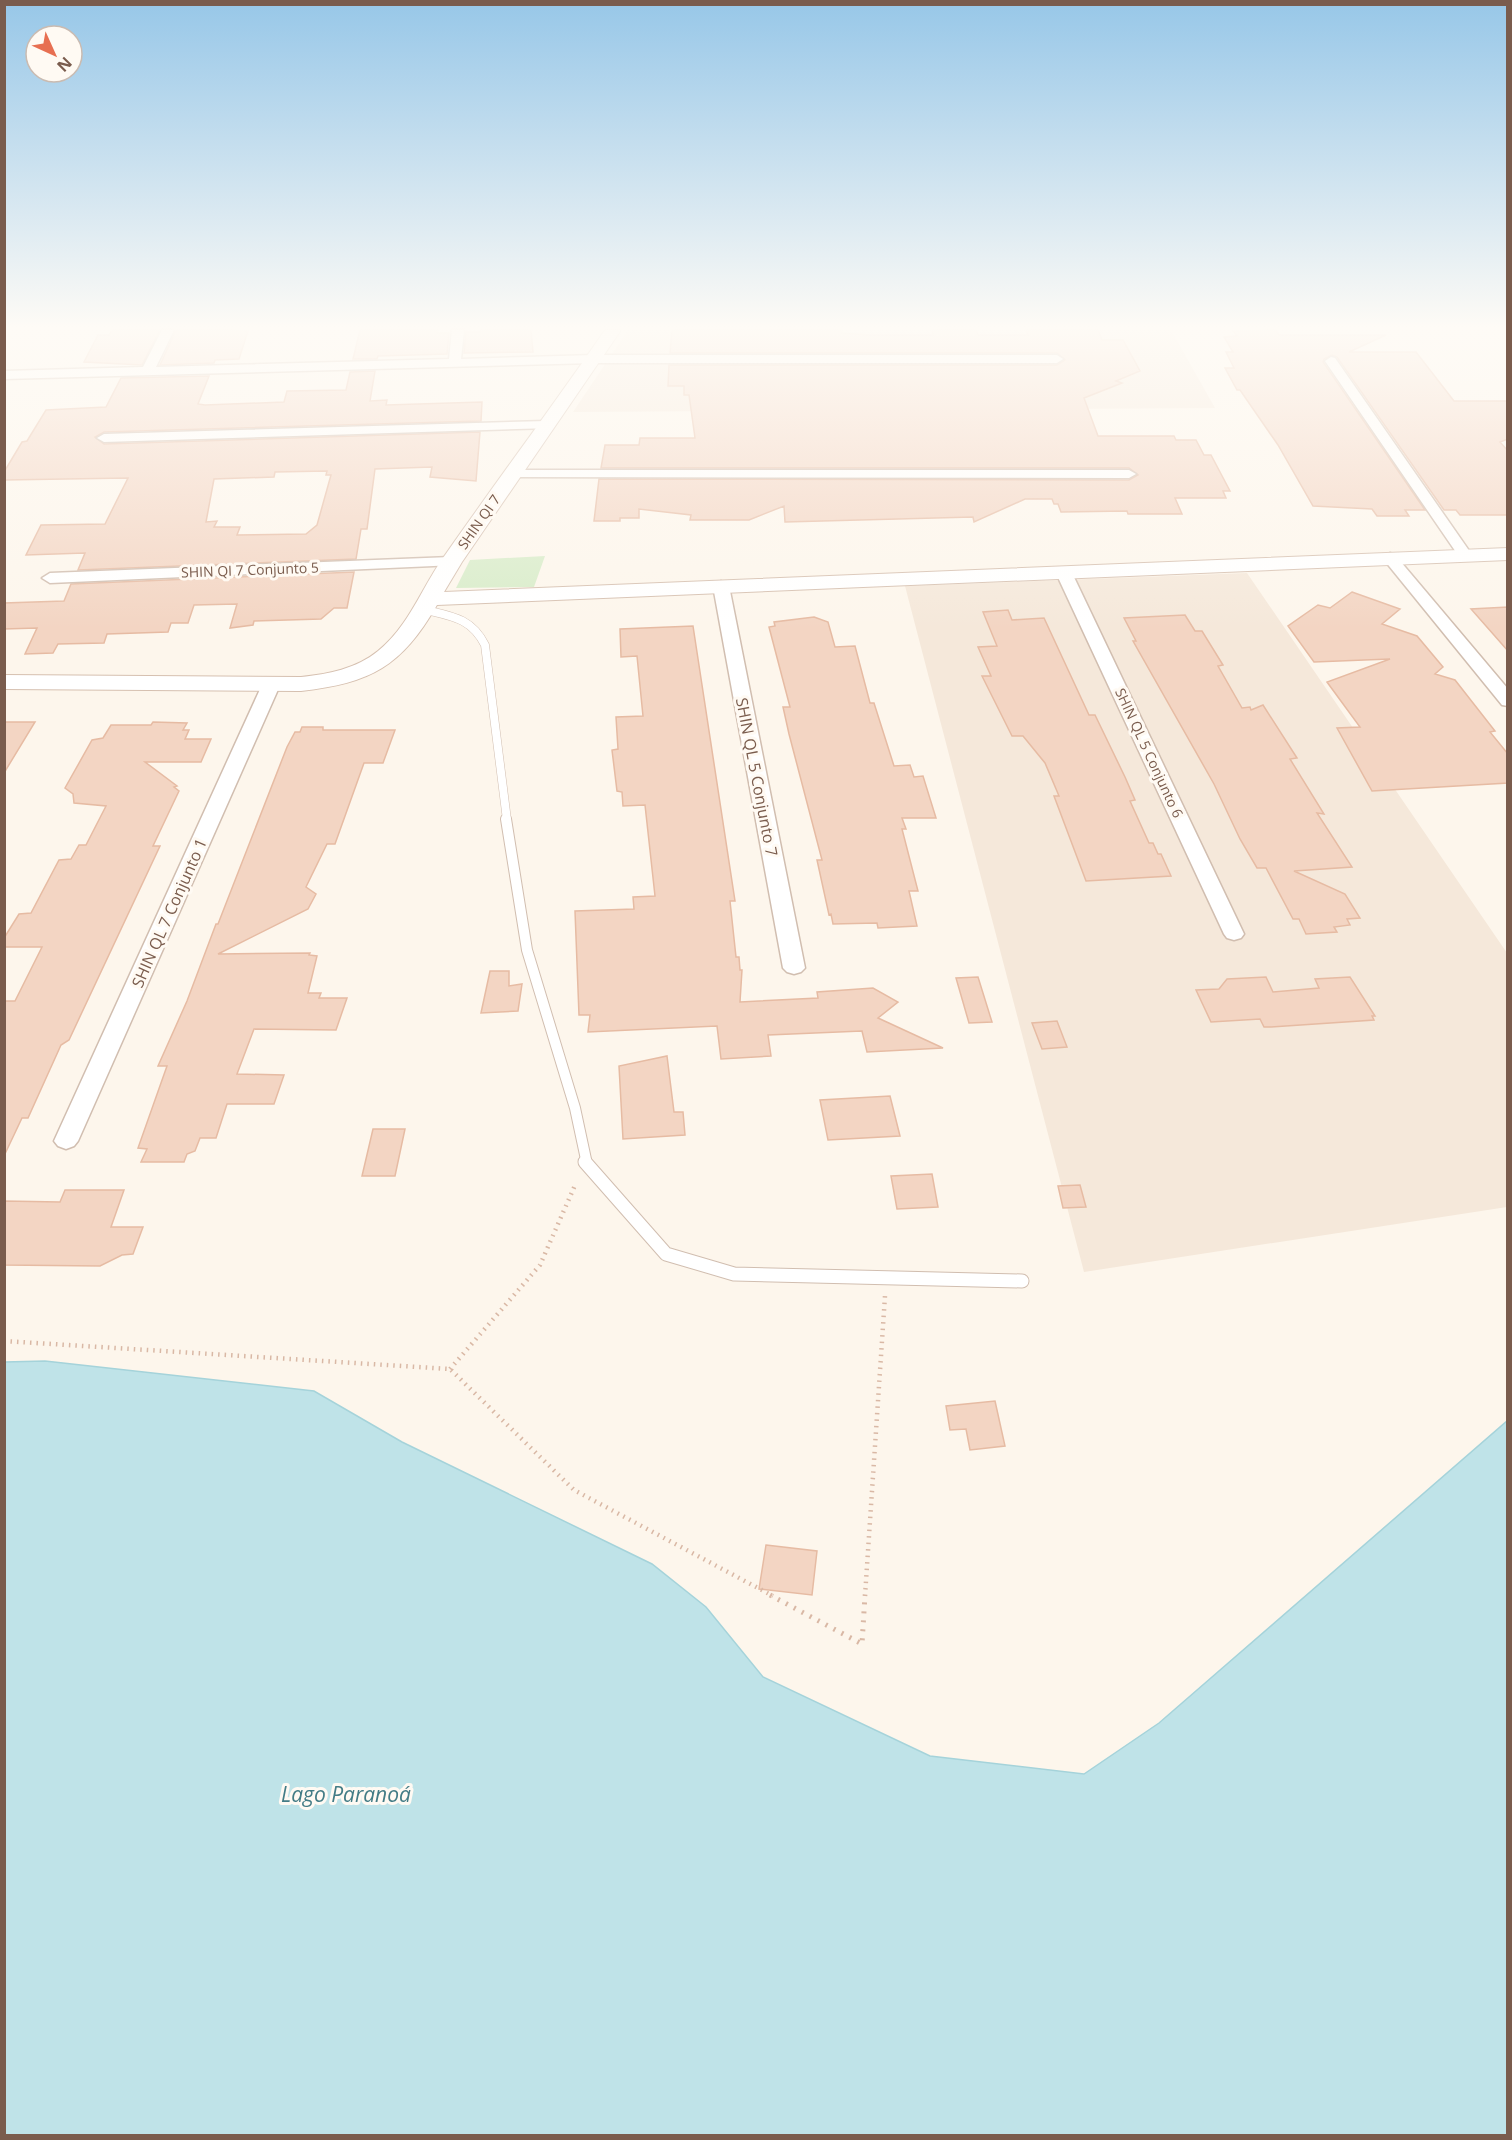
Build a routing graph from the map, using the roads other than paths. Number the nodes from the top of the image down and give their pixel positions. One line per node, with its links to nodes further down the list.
1 (361, 430): 4 (street)
2 (542, 430): 5 (street, SHIN QI 7)
3 (1379, 430): 8 (street)
4 (104, 438)
5 (512, 474): 6 (street); 10 (street, SHIN QI 7)
6 (1129, 474)
7 (1508, 554): 8 (street)
8 (1465, 555): 9 (street)
9 (1390, 558): 11 (street); 17 (street)
10 (451, 562): 12 (street, SHIN QI 7 Conjunto 5); 14 (street, SHIN QI 7)
11 (1064, 573): 13 (street); 18 (street, SHIN QL 5 Conjunto 6)
12 (50, 578)
13 (721, 586): 14 (street); 19 (street, SHIN QL 5 Conjunto 7)
14 (425, 604): 16 (street, SHIN QI 7); 21 (lane)
15 (4, 682): 16 (street, SHIN QI 7)
16 (271, 685): 20 (street, SHIN QL 7 Conjunto 1)
17 (1508, 701)
18 (1234, 934)
19 (794, 968)
20 (66, 1141)
21 (1023, 1281)

